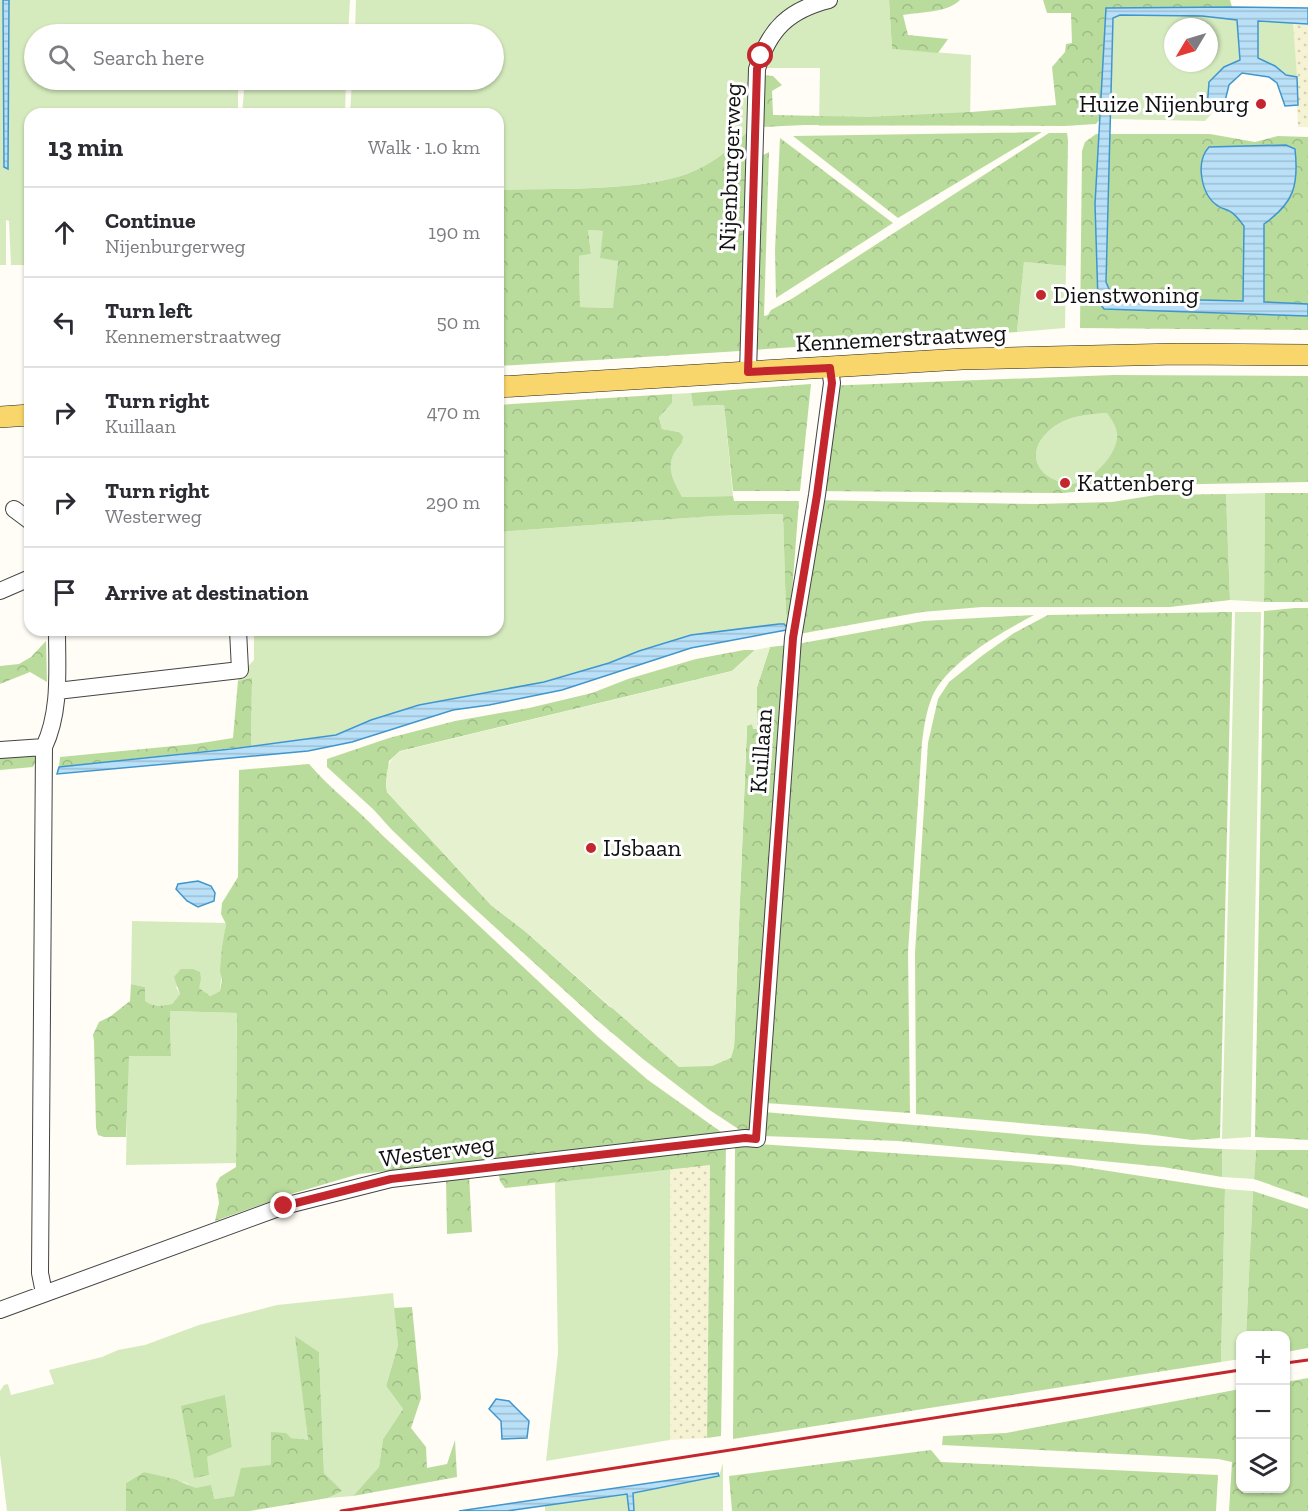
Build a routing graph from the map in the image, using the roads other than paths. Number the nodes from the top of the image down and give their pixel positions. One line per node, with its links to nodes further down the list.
1 (829, 0): 3 (street, Nijenburgerweg)
2 (1308, 355): 4 (main road, Kennemerstraatweg)
3 (748, 372): 4 (main road, Kennemerstraatweg); 5 (main road, Kennemerstraatweg)
4 (831, 375): 17 (street, Kuillaan)
5 (504, 387)
6 (24, 415): 7 (main road)
7 (0, 417)
8 (14, 509): 9 (street)
9 (24, 516)
10 (24, 581): 11 (street)
11 (0, 591)
12 (57, 636): 14 (street)
13 (238, 636): 14 (street)
14 (57, 691): 15 (street)
15 (44, 747): 16 (street); 18 (street)
16 (0, 750)
17 (756, 1139): 18 (street, Westerweg)
18 (44, 1293): 19 (street, Westerweg)
19 (0, 1310)

